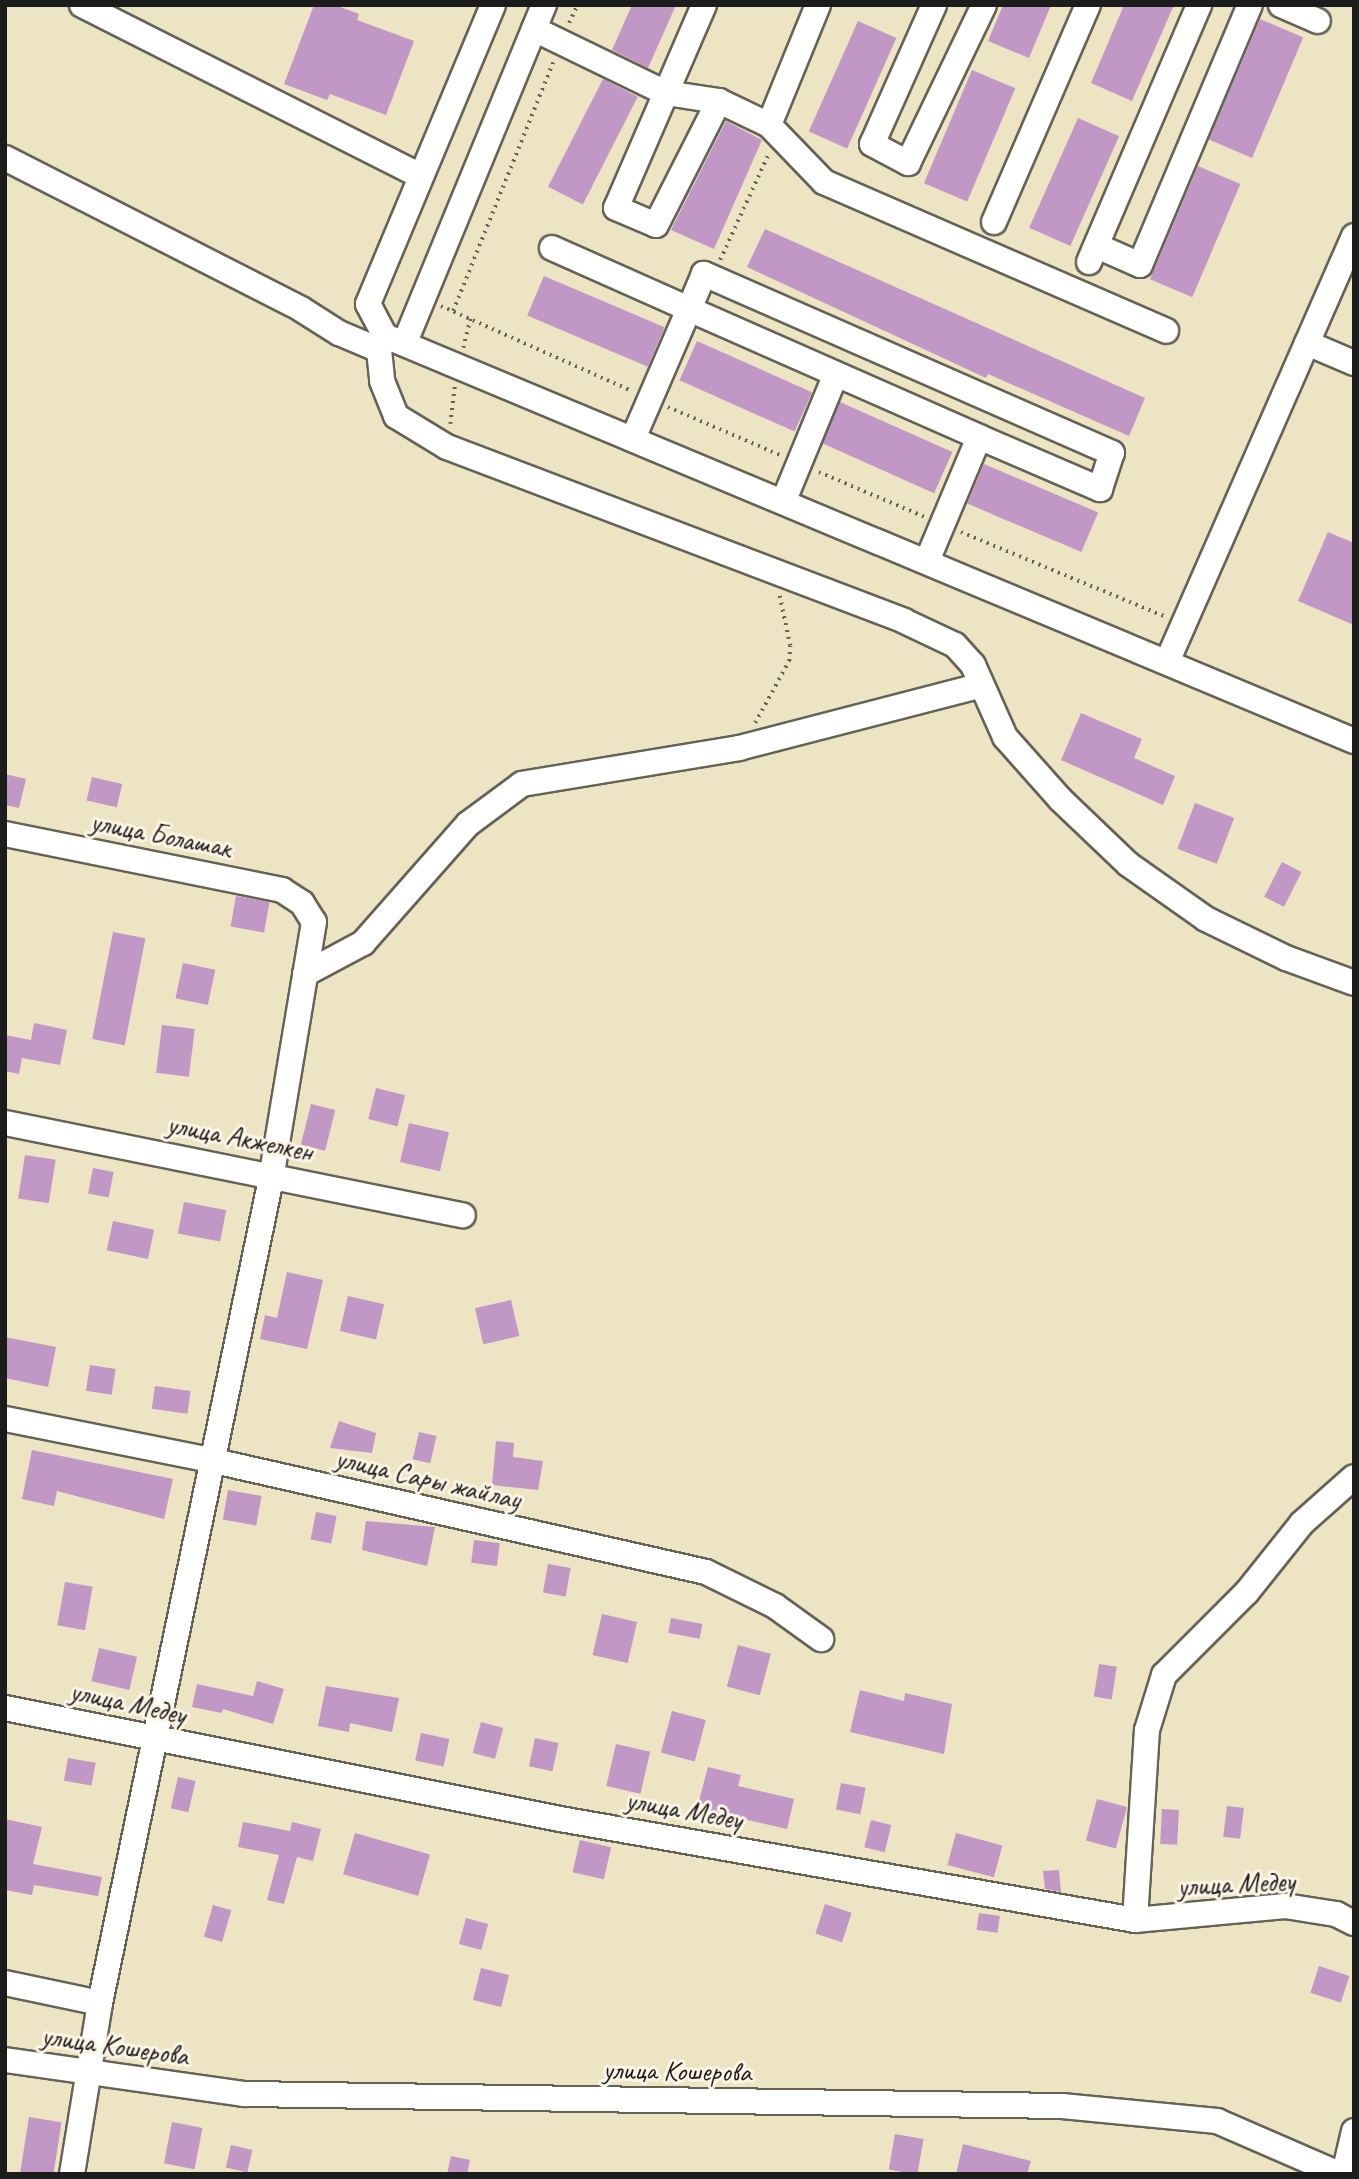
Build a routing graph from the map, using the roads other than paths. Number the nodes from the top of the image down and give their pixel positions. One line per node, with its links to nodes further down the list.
1 (82, 5): 18 (street)
2 (493, 5): 18 (street)
3 (544, 5): 13 (street)
4 (704, 5): 14 (street)
5 (818, 5): 16 (street)
6 (934, 5): 7 (street)
7 (984, 5)
8 (1088, 5): 19 (street)
9 (1199, 5): 10 (street)
10 (1250, 5)
11 (1281, 5): 12 (street)
12 (1318, 21)
13 (534, 29): 14 (street); 24 (street)
14 (666, 93): 15 (street); 15 (street)
15 (719, 101): 16 (street)
16 (773, 129): 23 (street)
17 (5, 158): 24 (street)
18 (420, 176): 24 (street)
19 (994, 222)
20 (1354, 236): 25 (street)
21 (552, 248): 22 (street)
22 (689, 309): 27 (street); 28 (street); 29 (street)
23 (1166, 331)
24 (390, 342): 28 (street); 33 (street)
25 (1307, 342): 26 (street); 32 (street)
26 (1354, 363)
27 (836, 374): 29 (street); 30 (street)
28 (634, 436): 30 (street)
29 (979, 437): 31 (street)
30 (784, 500): 31 (street)
31 (927, 561): 32 (street)
32 (1167, 662): 34 (street)
33 (979, 686): 36 (street); 37 (street)
34 (1354, 741)
35 (5, 834): 36 (street, улица Болашак)
36 (305, 974): 39 (street)
37 (1354, 983)
38 (5, 1122): 39 (street, улица Акжелкен)
39 (272, 1174): 40 (street, улица Акжелкен); 42 (street)
40 (463, 1215)
41 (5, 1419): 42 (street, улица Сары жайлау)
42 (210, 1460): 44 (street, улица Сары жайлау); 46 (street)
43 (1354, 1478): 47 (street)
44 (821, 1639)
45 (5, 1708): 46 (street, улица Медеу)
46 (154, 1739): 47 (street, улица Медеу); 50 (street)
47 (1135, 1920): 48 (street, улица Медеу)
48 (1354, 1923)
49 (5, 1983): 50 (street)
50 (100, 2003): 52 (street)
51 (5, 2060): 52 (street, улица Кошерова)
52 (88, 2073): 54 (street, улица Кошерова); 55 (street)
53 (1354, 2131): 54 (street)
54 (1330, 2171)
55 (72, 2174)

